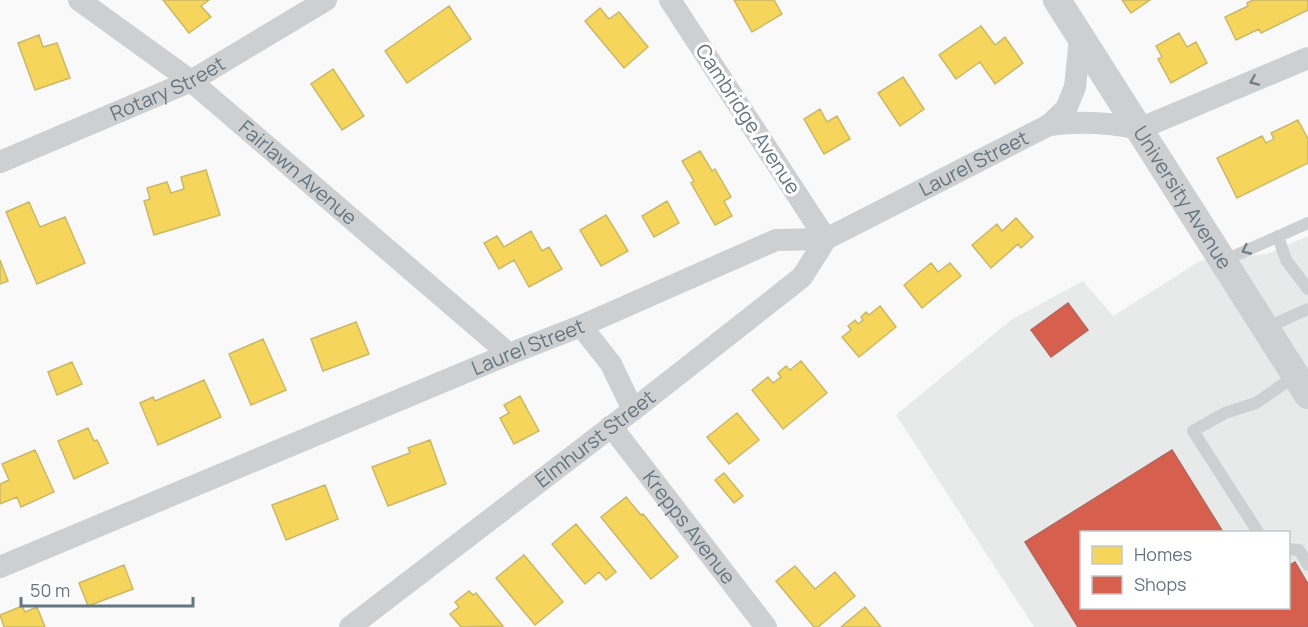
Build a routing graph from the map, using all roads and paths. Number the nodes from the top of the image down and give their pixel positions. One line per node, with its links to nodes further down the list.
1 (79, 0): 7 (street, Fairlawn Avenue)
2 (326, 0): 7 (street, Rotary Street)
3 (670, 0): 13 (street, Cambridge Avenue)
4 (1057, 0): 5 (street, University Avenue)
5 (1080, 37): 8 (street); 9 (street, University Avenue)
6 (1308, 58): 9 (street, one-way to 9)
7 (190, 81): 10 (street, Rotary Street); 19 (street, Fairlawn Avenue)
8 (1049, 125): 9 (street); 13 (street, Laurel Street)
9 (1139, 129): 14 (street, University Avenue)
10 (0, 162)
11 (1308, 223): 12 (lane)
12 (1278, 236): 14 (lane, one-way to 14); 15 (lane)
13 (826, 239): 17 (street, Laurel Street); 21 (street, Elmhurst Street)
14 (1223, 261): 18 (street, University Avenue)
15 (1308, 289)
16 (1308, 309): 18 (lane)
17 (581, 326): 19 (street, Laurel Street); 21 (street)
18 (1266, 328): 20 (street, University Avenue)
19 (509, 354): 26 (street, Laurel Street)
20 (1302, 386): 23 (lane)
21 (633, 410): 22 (street, Elmhurst Street)
22 (611, 426): 27 (street, Elmhurst Street); 28 (street, Krepps Avenue)
23 (1257, 531)
24 (1290, 549): 25 (lane)
25 (1308, 565)
26 (0, 567)
27 (351, 627)
28 (766, 627)

